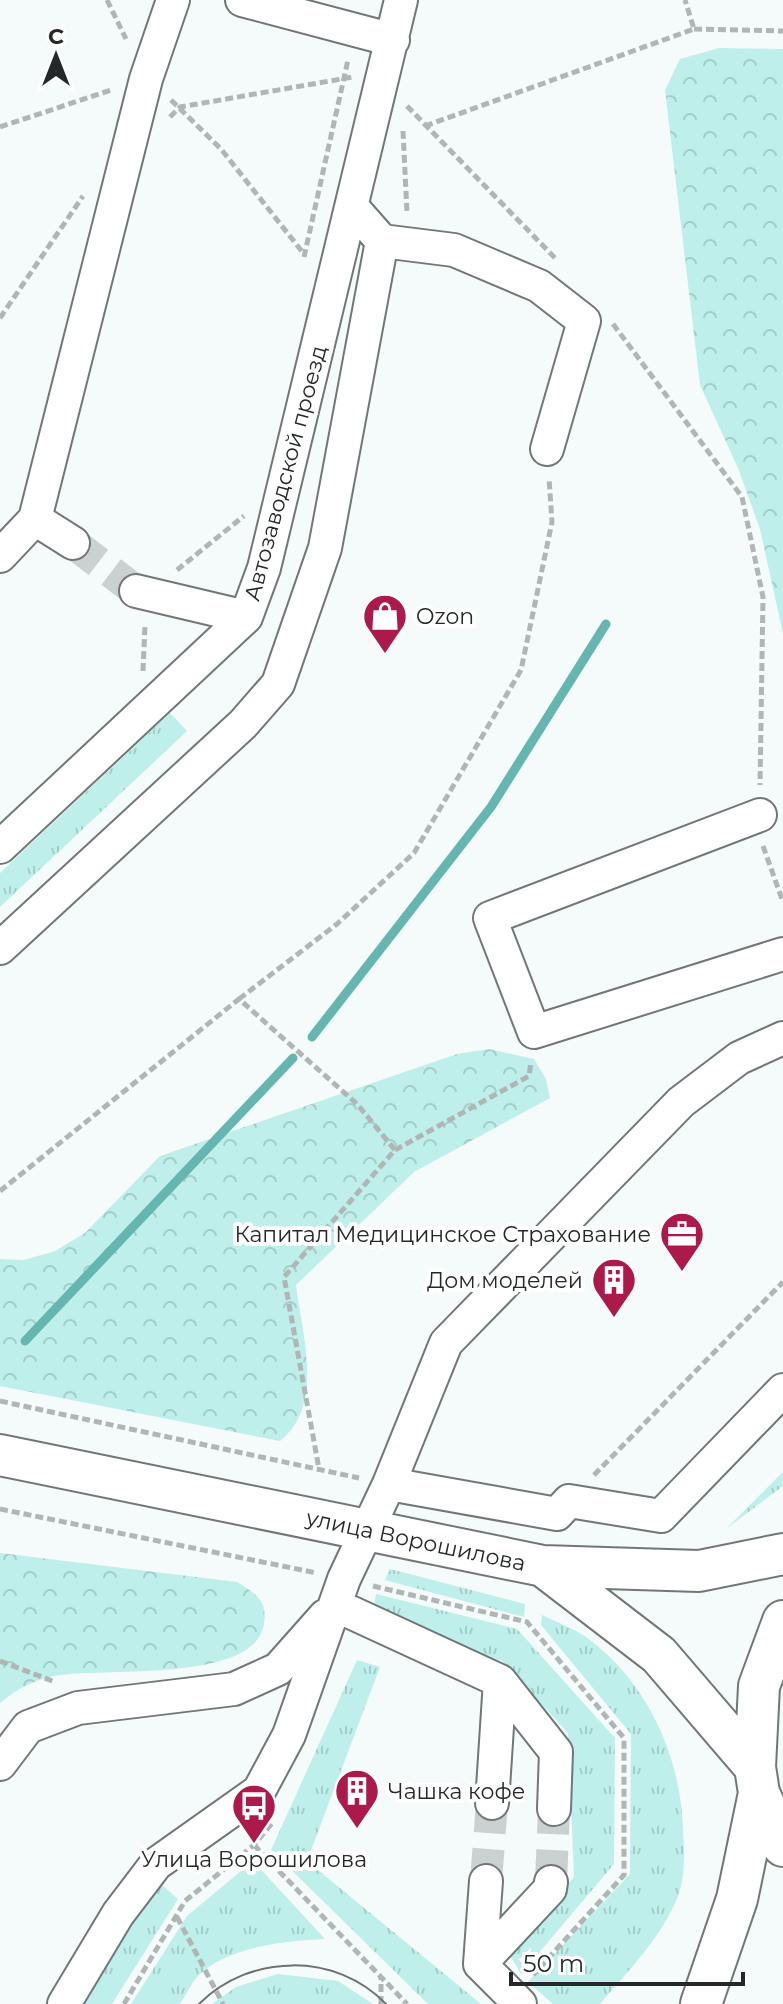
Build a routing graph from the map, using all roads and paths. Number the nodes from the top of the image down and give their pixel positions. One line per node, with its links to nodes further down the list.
1 (173, 0): 11 (street)
2 (242, 0): 5 (street)
3 (401, 0): 9 (street, Автозаводской проезд)
4 (685, 0): 6 (path)
5 (285, 6): 7 (street)
6 (694, 29): 8 (path); 13 (path)
7 (354, 31): 9 (street); 10 (path)
8 (783, 31)
9 (393, 40): 12 (street, Автозаводской проезд)
10 (345, 77): 12 (path); 17 (path)
11 (146, 79): 14 (path); 17 (path); 22 (street)
12 (384, 79): 13 (path); 15 (street, Автозаводской проезд)
13 (425, 126): 18 (path)
14 (0, 127)
15 (353, 208): 16 (street); 27 (street, Автозаводской проезд)
16 (382, 241): 21 (street); 32 (street)
17 (304, 254): 19 (path)
18 (559, 262)
19 (301, 270)
20 (611, 322): 29 (path)
21 (547, 449): 34 (path)
22 (35, 519): 24 (street); 25 (street)
23 (242, 529): 26 (path)
24 (73, 543)
25 (0, 556)
26 (141, 592): 27 (street); 28 (path)
27 (246, 617): 30 (street, Автозаводской проезд)
28 (142, 685)
29 (760, 815): 31 (path); 35 (street)
30 (0, 847)
31 (783, 902)
32 (0, 948)
33 (783, 954): 35 (street)
34 (239, 999): 37 (path); 38 (path)
35 (534, 1032): 37 (path)
36 (783, 1038): 44 (street)
37 (395, 1150): 43 (path)
38 (0, 1191)
39 (783, 1282): 45 (path)
40 (783, 1390): 45 (street)
41 (0, 1401): 43 (path)
42 (0, 1455): 47 (main road, улица Ворошилова)
43 (319, 1469): 44 (path)
44 (389, 1484): 45 (street); 47 (street)
45 (569, 1501)
46 (0, 1509): 50 (path)
47 (368, 1530): 49 (main road, улица Ворошилова); 50 (street)
48 (783, 1554): 49 (main road)
49 (543, 1566): 57 (main road, улица Ворошилова)
50 (340, 1592): 52 (path); 54 (street); 56 (street); 67 (street)
51 (783, 1621): 57 (main road)
52 (527, 1622)
53 (0, 1661): 55 (path)
54 (500, 1681): 58 (street); 59 (street)
55 (65, 1686)
56 (0, 1764)
57 (757, 1780): 60 (main road); 66 (main road)
58 (492, 1803)
59 (554, 1809)
60 (783, 1846)
61 (486, 1881): 64 (street)
62 (551, 1882): 64 (street)
63 (177, 1916): 65 (path); 68 (path); 69 (path)
64 (480, 1964): 72 (street)
65 (381, 1977): 70 (path); 71 (path)
66 (703, 2003)
67 (64, 2004)
68 (124, 2004)
69 (223, 2004)
70 (381, 2004)
71 (407, 2004)
72 (520, 2004)

